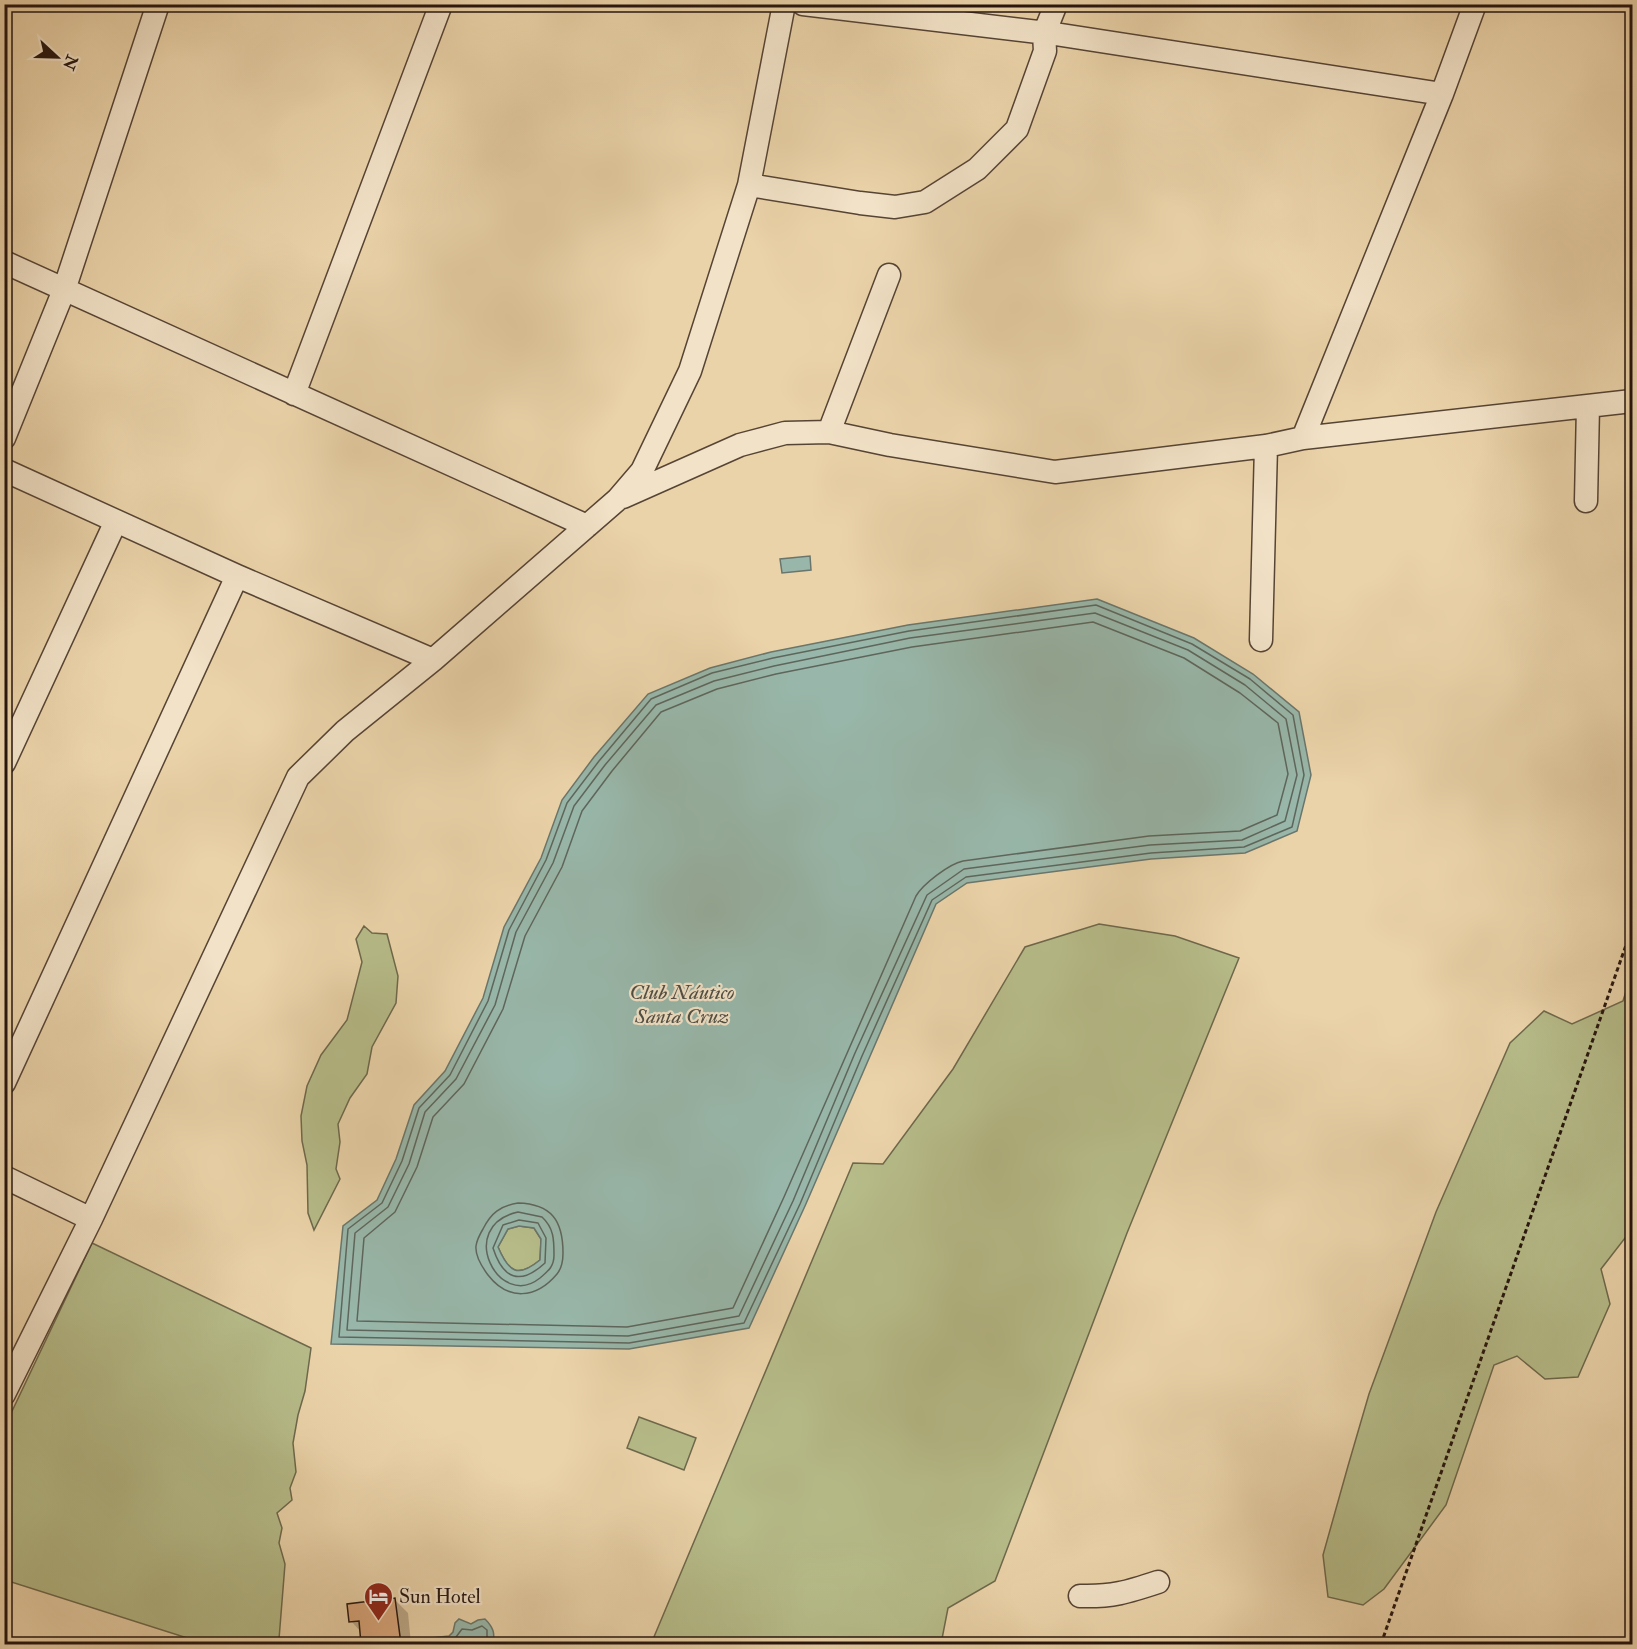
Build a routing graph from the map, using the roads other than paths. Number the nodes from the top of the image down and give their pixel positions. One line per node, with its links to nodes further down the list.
1 (158, 4): 12 (street)
2 (441, 4): 13 (street)
3 (784, 4): 9 (street)
4 (803, 4): 7 (street)
5 (1056, 4): 7 (street)
6 (1475, 4): 8 (street)
7 (1044, 34): 8 (street); 9 (street)
8 (1442, 94): 18 (street)
9 (749, 184): 21 (street)
10 (4, 262): 12 (street)
11 (889, 275): 16 (street)
12 (64, 290): 13 (street); 17 (street)
13 (294, 394): 24 (street)
14 (1632, 400): 15 (street)
15 (1588, 406): 18 (street); 22 (street)
16 (829, 432): 19 (street); 21 (street)
17 (4, 438)
18 (1303, 438): 19 (street)
19 (1266, 446): 26 (street)
20 (4, 470): 23 (street)
21 (618, 499): 24 (street)
22 (1586, 501)
23 (116, 521): 25 (street); 28 (street)
24 (587, 526): 27 (street)
25 (237, 576): 27 (street); 29 (street)
26 (1260, 640)
27 (433, 660): 31 (street)
28 (4, 763)
29 (4, 1083)
30 (4, 1177): 31 (street)
31 (91, 1219): 32 (street)
32 (4, 1394)
33 (1158, 1582): 34 (street)
34 (1080, 1596)

